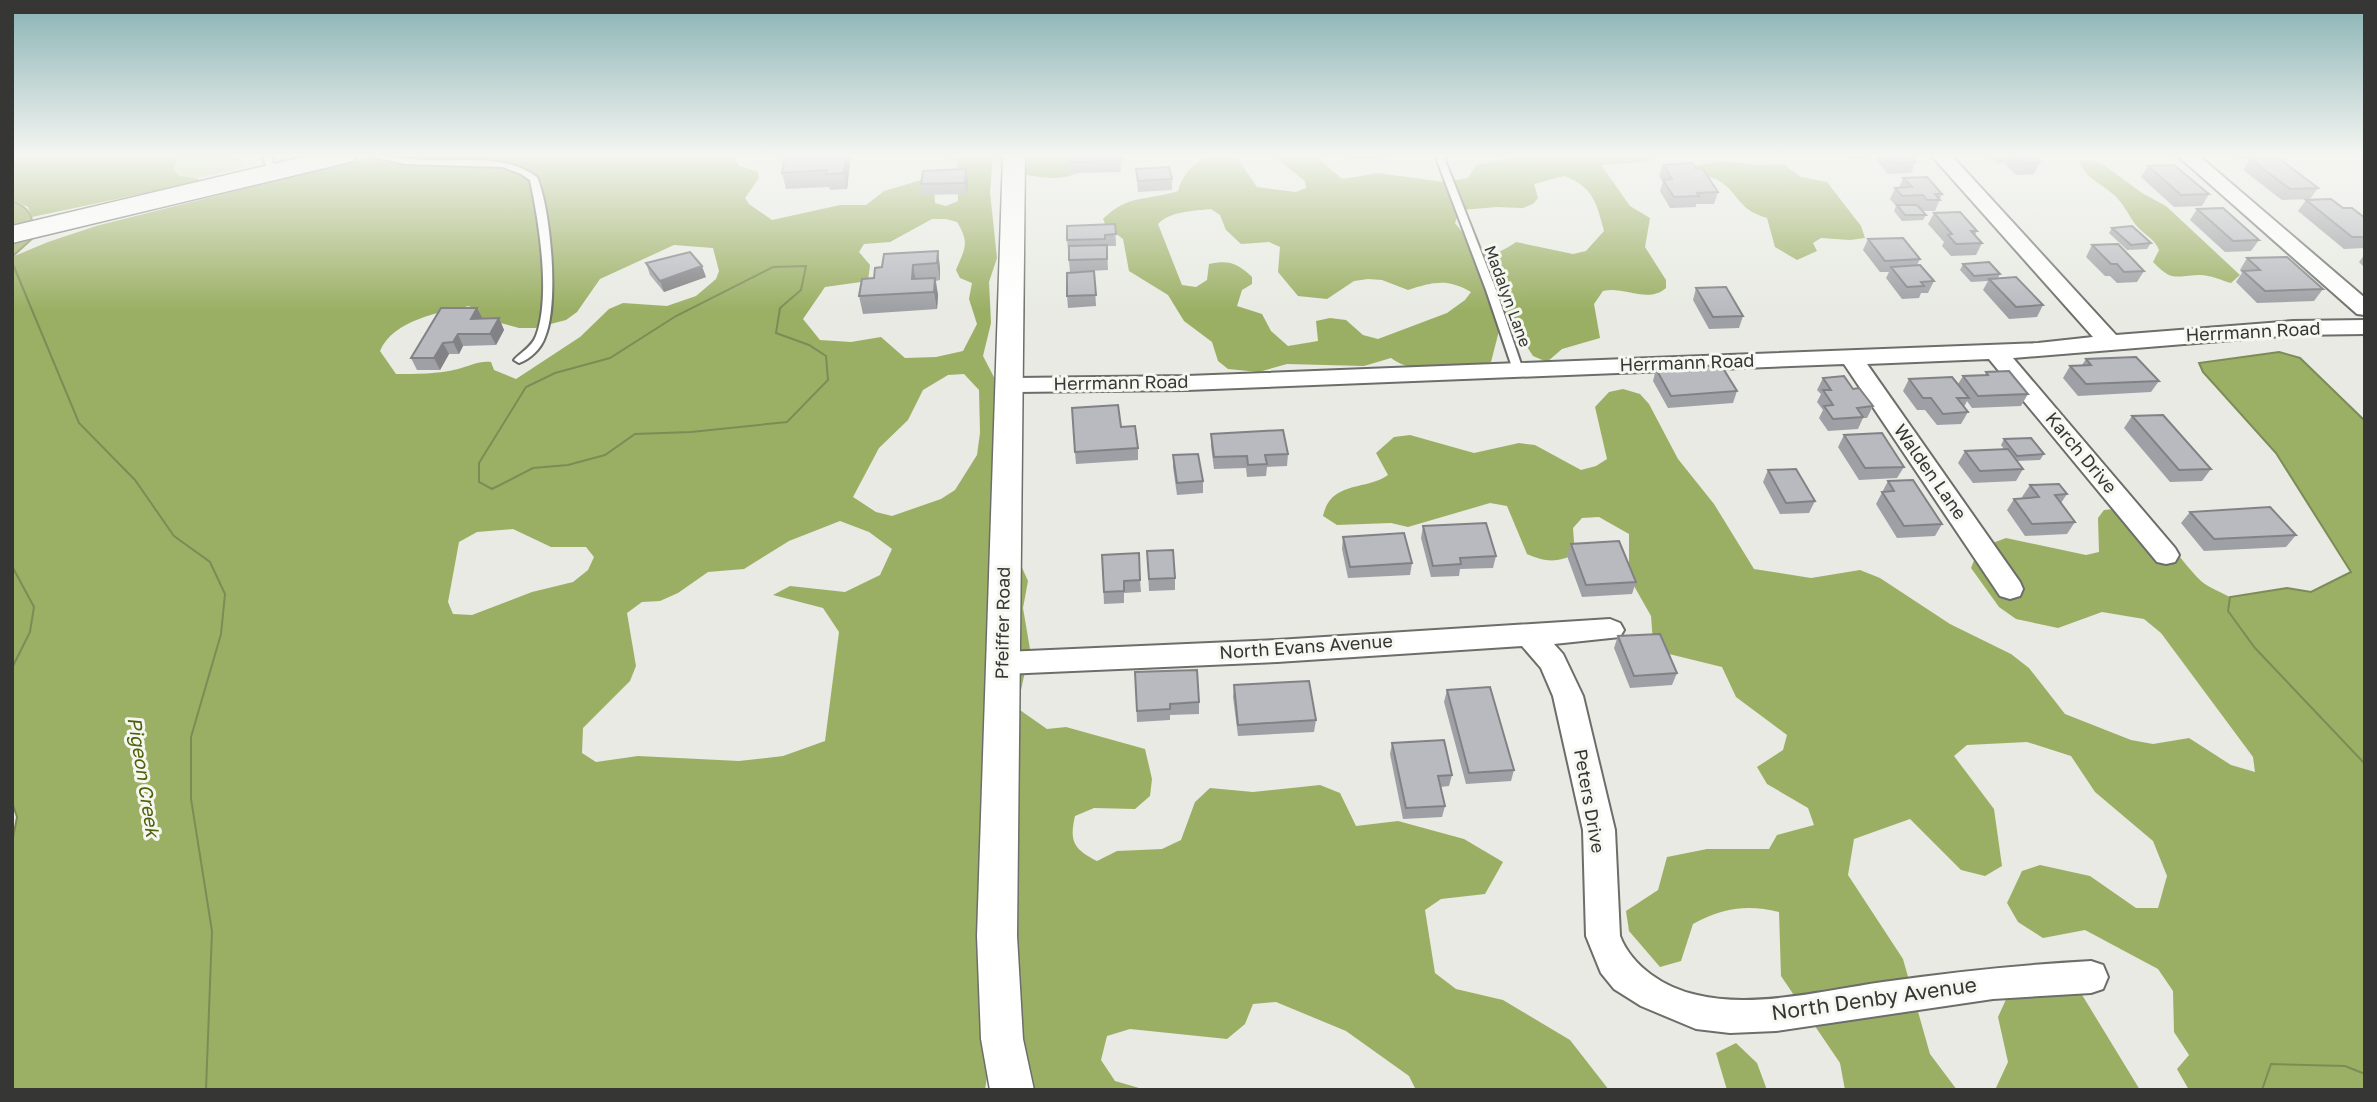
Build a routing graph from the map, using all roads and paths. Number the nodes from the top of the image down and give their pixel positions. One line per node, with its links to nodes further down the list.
1 (131, 206): 7 (main road)
2 (538, 206): 13 (lane)
3 (1013, 206): 15 (street, Pfeiffer Road)
4 (1459, 206): 14 (lane, Madalyn Lane)
5 (1986, 206): 10 (street)
6 (2246, 206): 8 (street)
7 (12, 235)
8 (2365, 309)
9 (2365, 327): 10 (street, Herrmann Road)
10 (2109, 342): 11 (street, Herrmann Road)
11 (1995, 351): 12 (street, Herrmann Road); 16 (street, Karch Drive)
12 (1850, 356): 14 (street, Herrmann Road); 17 (street, Walden Lane)
13 (519, 360)
14 (1518, 370): 15 (street, Herrmann Road)
15 (1009, 384): 20 (street, Pfeiffer Road)
16 (2166, 555)
17 (2010, 589)
18 (1610, 630): 19 (street, North Evans Avenue)
19 (1528, 635): 20 (street, North Evans Avenue); 22 (street, Peters Drive)
20 (1002, 663): 23 (street, Pfeiffer Road)
21 (2091, 977): 22 (street, North Denby Avenue)
22 (1659, 997)
23 (1012, 1090)

